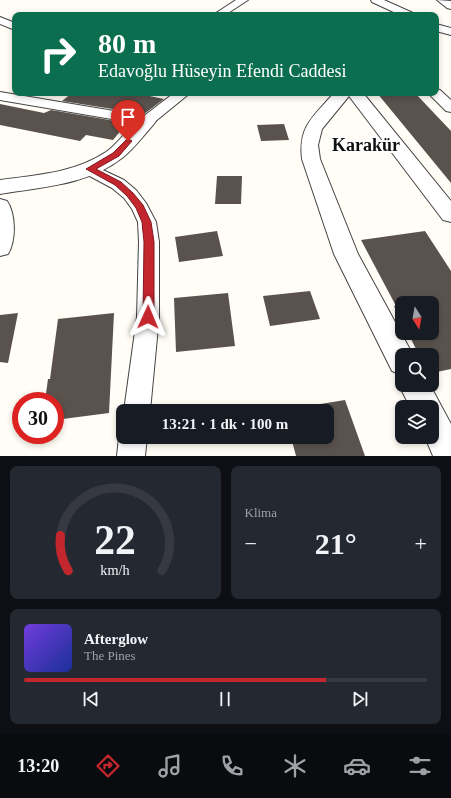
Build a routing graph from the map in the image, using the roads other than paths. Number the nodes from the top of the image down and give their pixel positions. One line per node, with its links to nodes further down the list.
1 (242, 0): 5 (street)
2 (376, 0): 6 (street)
3 (442, 0): 4 (street)
4 (451, 6)
5 (223, 12)
6 (402, 12)
7 (0, 20): 8 (street)
8 (12, 26)
9 (439, 27): 10 (street)
10 (451, 32)
11 (0, 96): 17 (street)
12 (179, 96): 17 (street)
13 (340, 96): 23 (street)
14 (357, 96): 21 (street)
15 (439, 96): 16 (street)
16 (451, 108)
17 (147, 121): 18 (street)
18 (90, 169): 19 (street); 24 (street)
19 (0, 187)
20 (0, 206): 22 (street)
21 (447, 206)
22 (0, 248)
23 (395, 348)
24 (138, 404)
25 (439, 433): 27 (street)
26 (132, 444): 28 (street)
27 (450, 454)
28 (131, 456)

